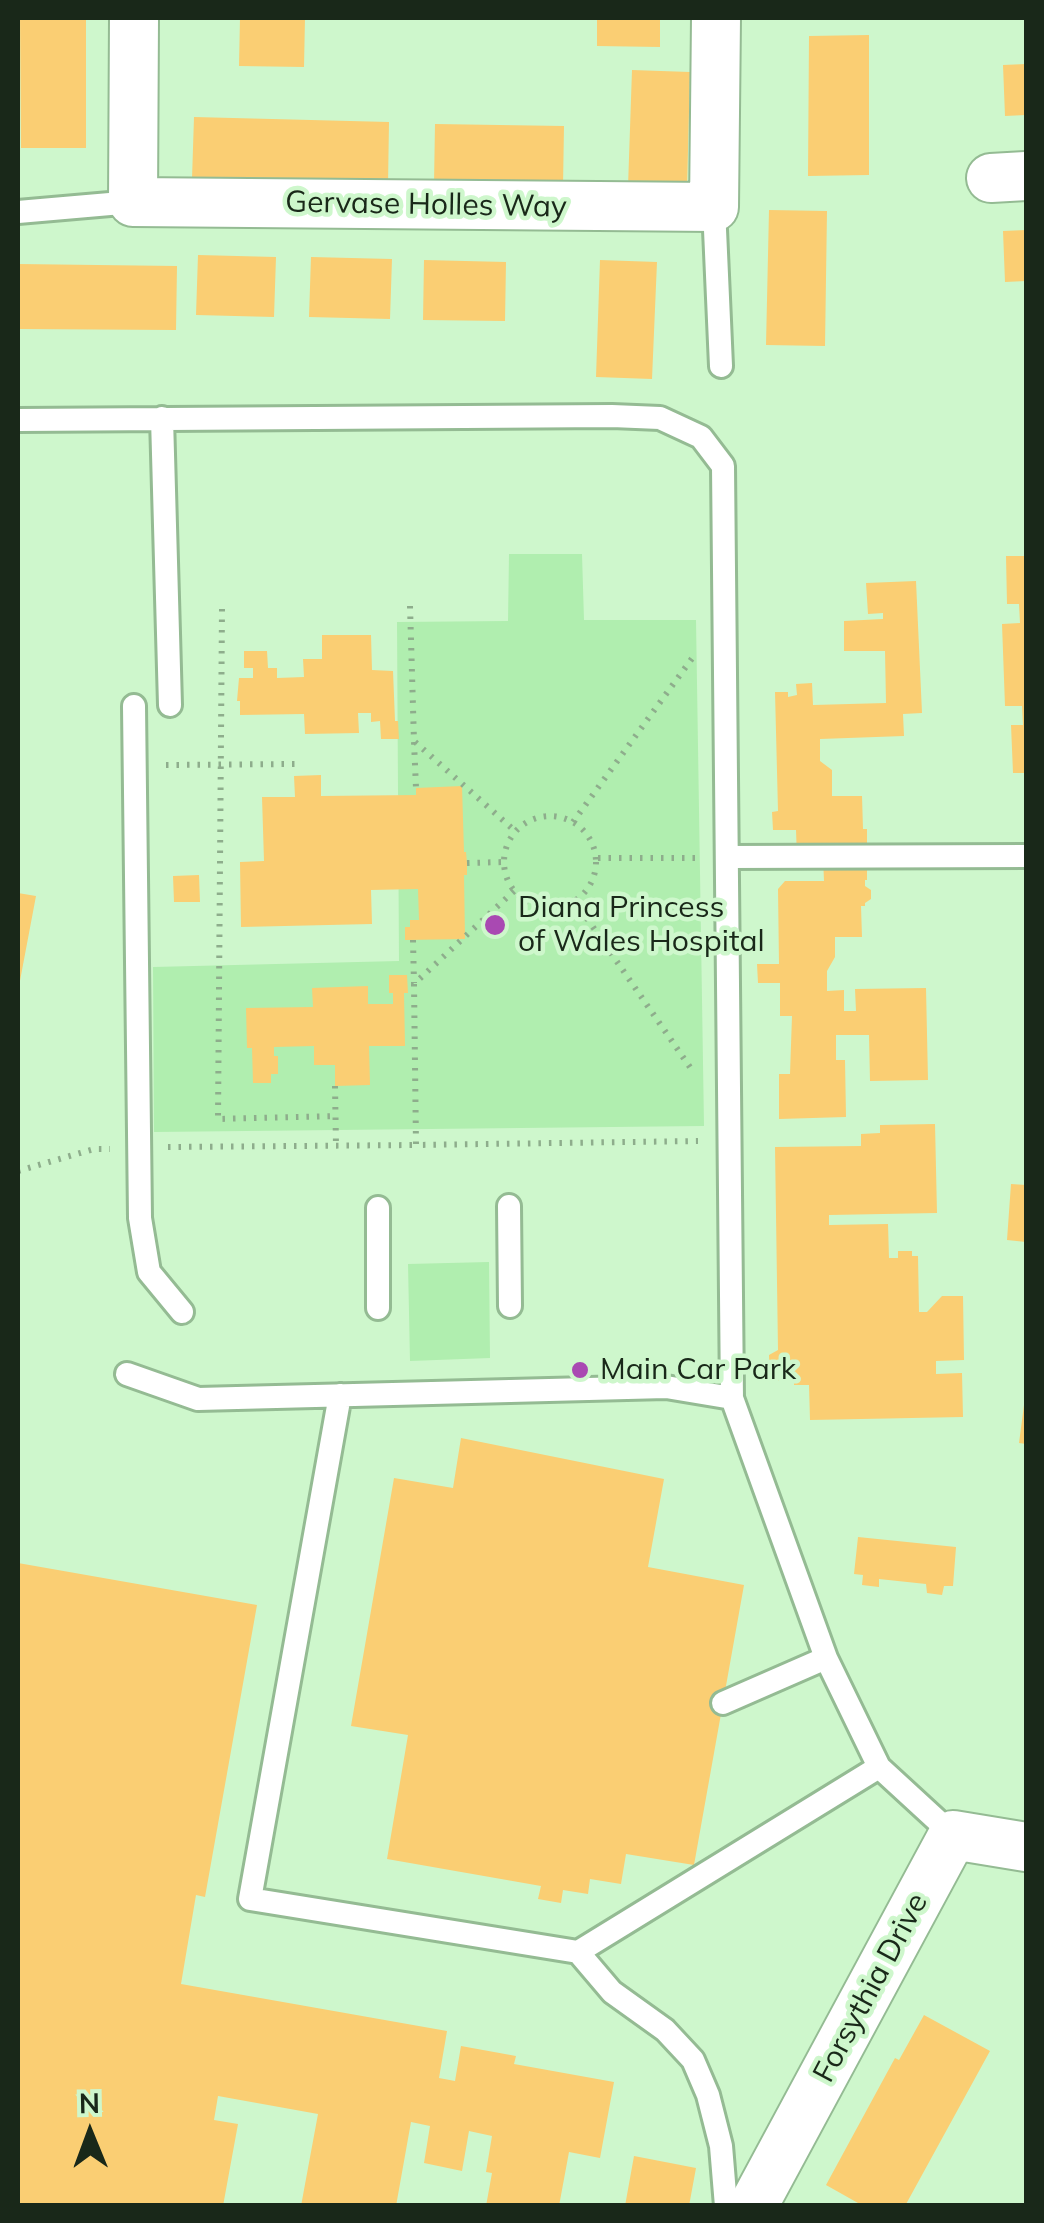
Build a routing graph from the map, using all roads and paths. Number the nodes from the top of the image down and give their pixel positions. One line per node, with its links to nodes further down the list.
1 (134, 18): 3 (street)
2 (716, 18): 4 (street)
3 (133, 202): 4 (street, Gervase Holles Way); 5 (lane)
4 (714, 208): 6 (lane)
5 (18, 212)
6 (721, 366)
7 (162, 418): 8 (lane); 11 (lane); 12 (lane)
8 (18, 420)
9 (410, 606): 14 (path)
10 (222, 608): 31 (path)
11 (726, 649): 18 (path); 22 (lane)
12 (170, 705)
13 (134, 706): 16 (lane)
14 (414, 741): 17 (path); 19 (path)
15 (298, 764): 16 (path)
16 (135, 766): 35 (lane)
17 (416, 788)
18 (573, 822): 19 (path); 21 (path)
19 (515, 831): 23 (path)
20 (1026, 856): 22 (lane)
21 (598, 858): 22 (path); 26 (path)
22 (728, 858): 29 (lane)
23 (504, 862): 24 (path); 25 (path)
24 (467, 864)
25 (514, 891): 26 (path); 28 (path)
26 (575, 901): 29 (path)
27 (413, 940): 28 (path)
28 (414, 984): 33 (path)
29 (730, 1084): 32 (lane)
30 (335, 1086): 31 (path)
31 (336, 1116): 34 (path)
32 (730, 1141): 33 (path); 44 (lane)
33 (416, 1145): 34 (path)
34 (336, 1146): 35 (path)
35 (139, 1148): 36 (path); 41 (lane)
36 (18, 1171)
37 (509, 1206): 39 (lane)
38 (378, 1208): 40 (lane)
39 (510, 1306)
40 (378, 1308)
41 (182, 1312)
42 (126, 1374): 43 (lane)
43 (340, 1395): 44 (lane); 50 (lane)
44 (732, 1398): 45 (lane)
45 (826, 1658): 46 (lane); 47 (lane)
46 (723, 1703)
47 (879, 1767): 48 (lane); 50 (lane)
48 (954, 1835): 49 (street); 52 (street, Forsythia Drive)
49 (1026, 1848)
50 (578, 1952): 51 (lane)
51 (726, 2206)
52 (754, 2206)

